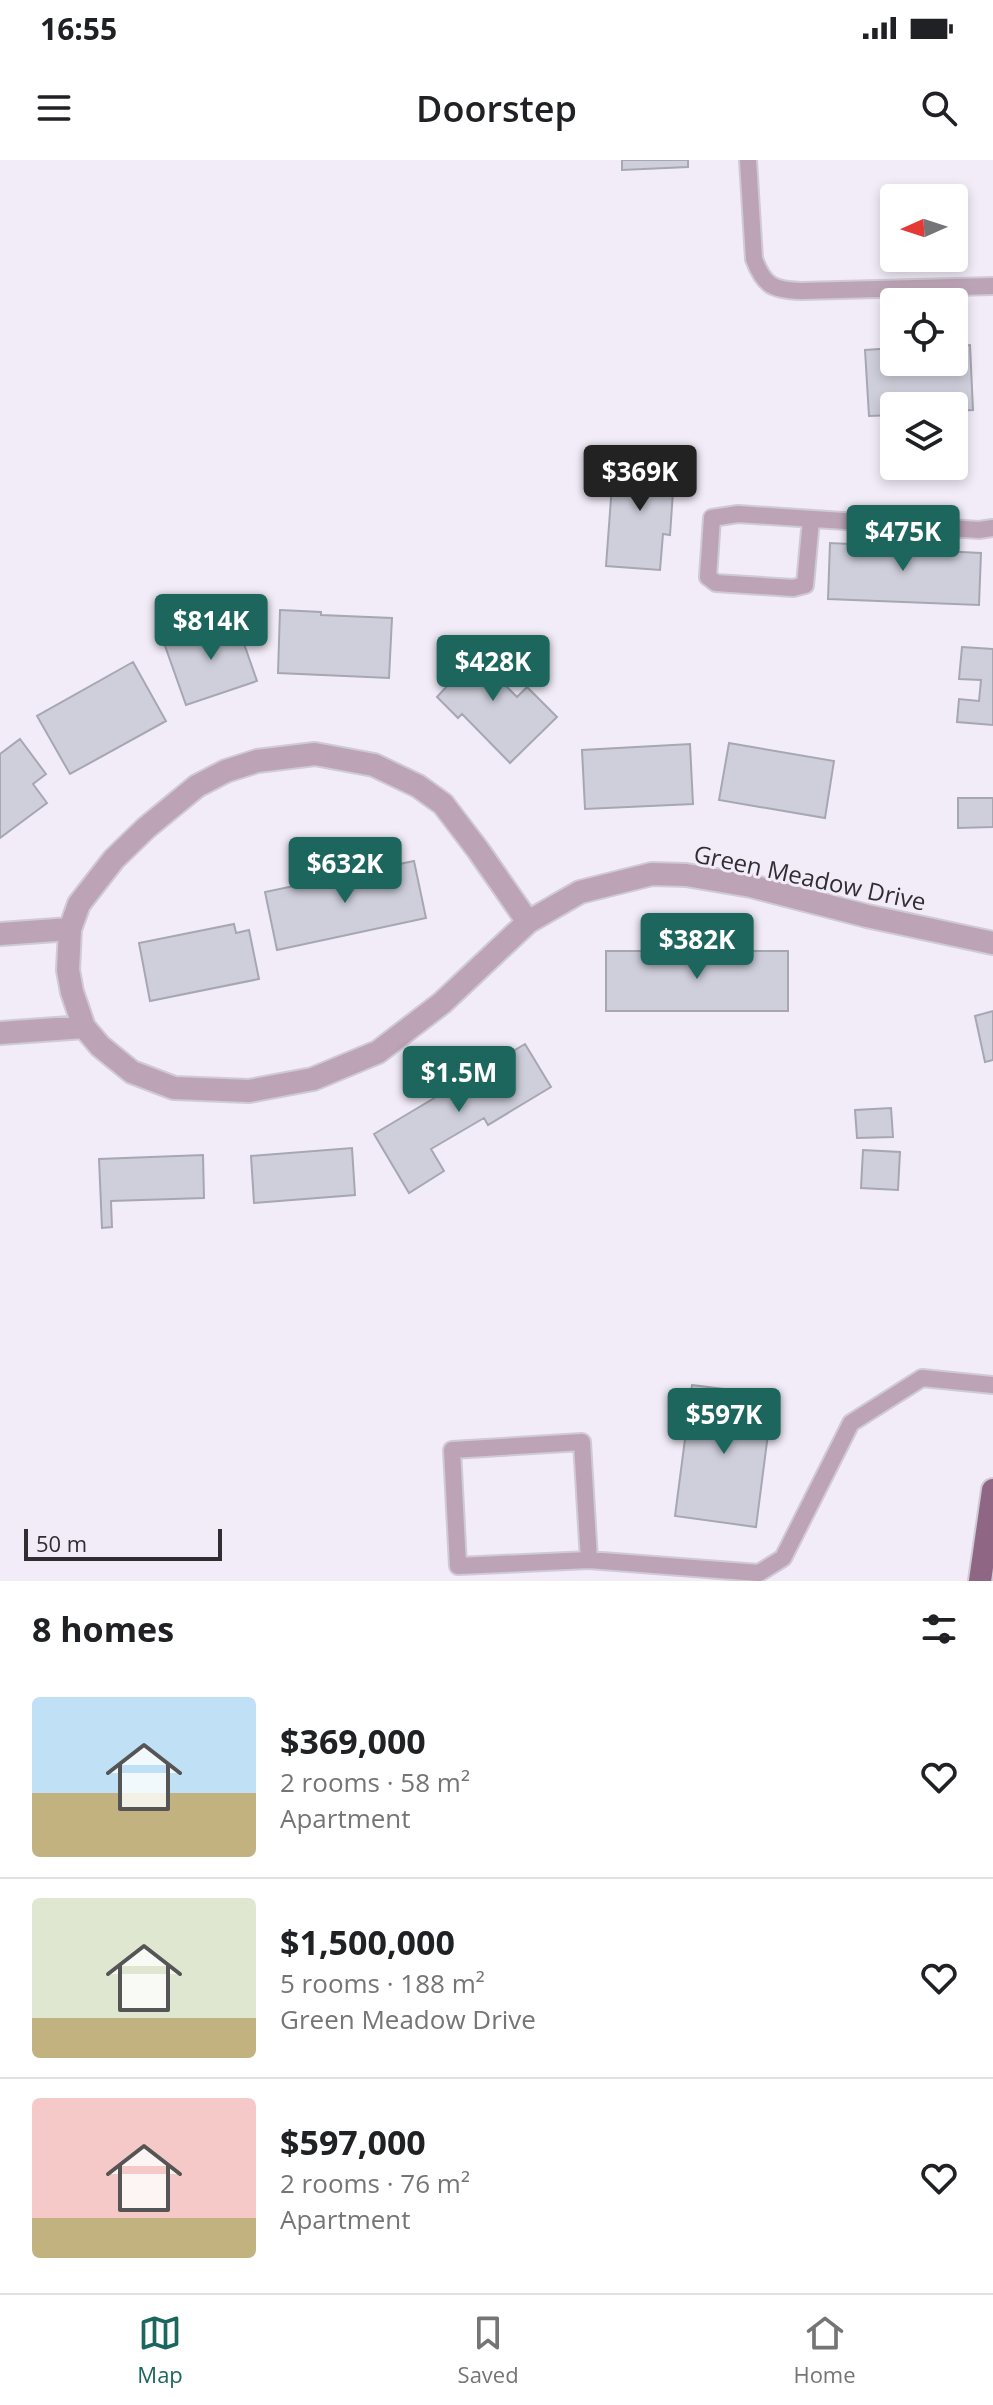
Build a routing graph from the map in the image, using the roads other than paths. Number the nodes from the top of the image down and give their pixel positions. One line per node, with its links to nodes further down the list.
1 (748, 160): 2 (lane)
2 (993, 286)
3 (811, 519): 3 (lane); 4 (lane)
4 (993, 528)
5 (528, 922): 6 (street, Green Meadow Drive); 8 (street, Green Meadow Drive); 9 (street, Green Meadow Drive)
6 (70, 929): 7 (street); 9 (street, Green Meadow Drive)
7 (0, 934)
8 (993, 943)
9 (84, 1027): 10 (street)
10 (0, 1033)
11 (993, 1385): 13 (lane)
12 (993, 1490): 14 (main road)
13 (589, 1560): 13 (lane)
14 (980, 1581)

